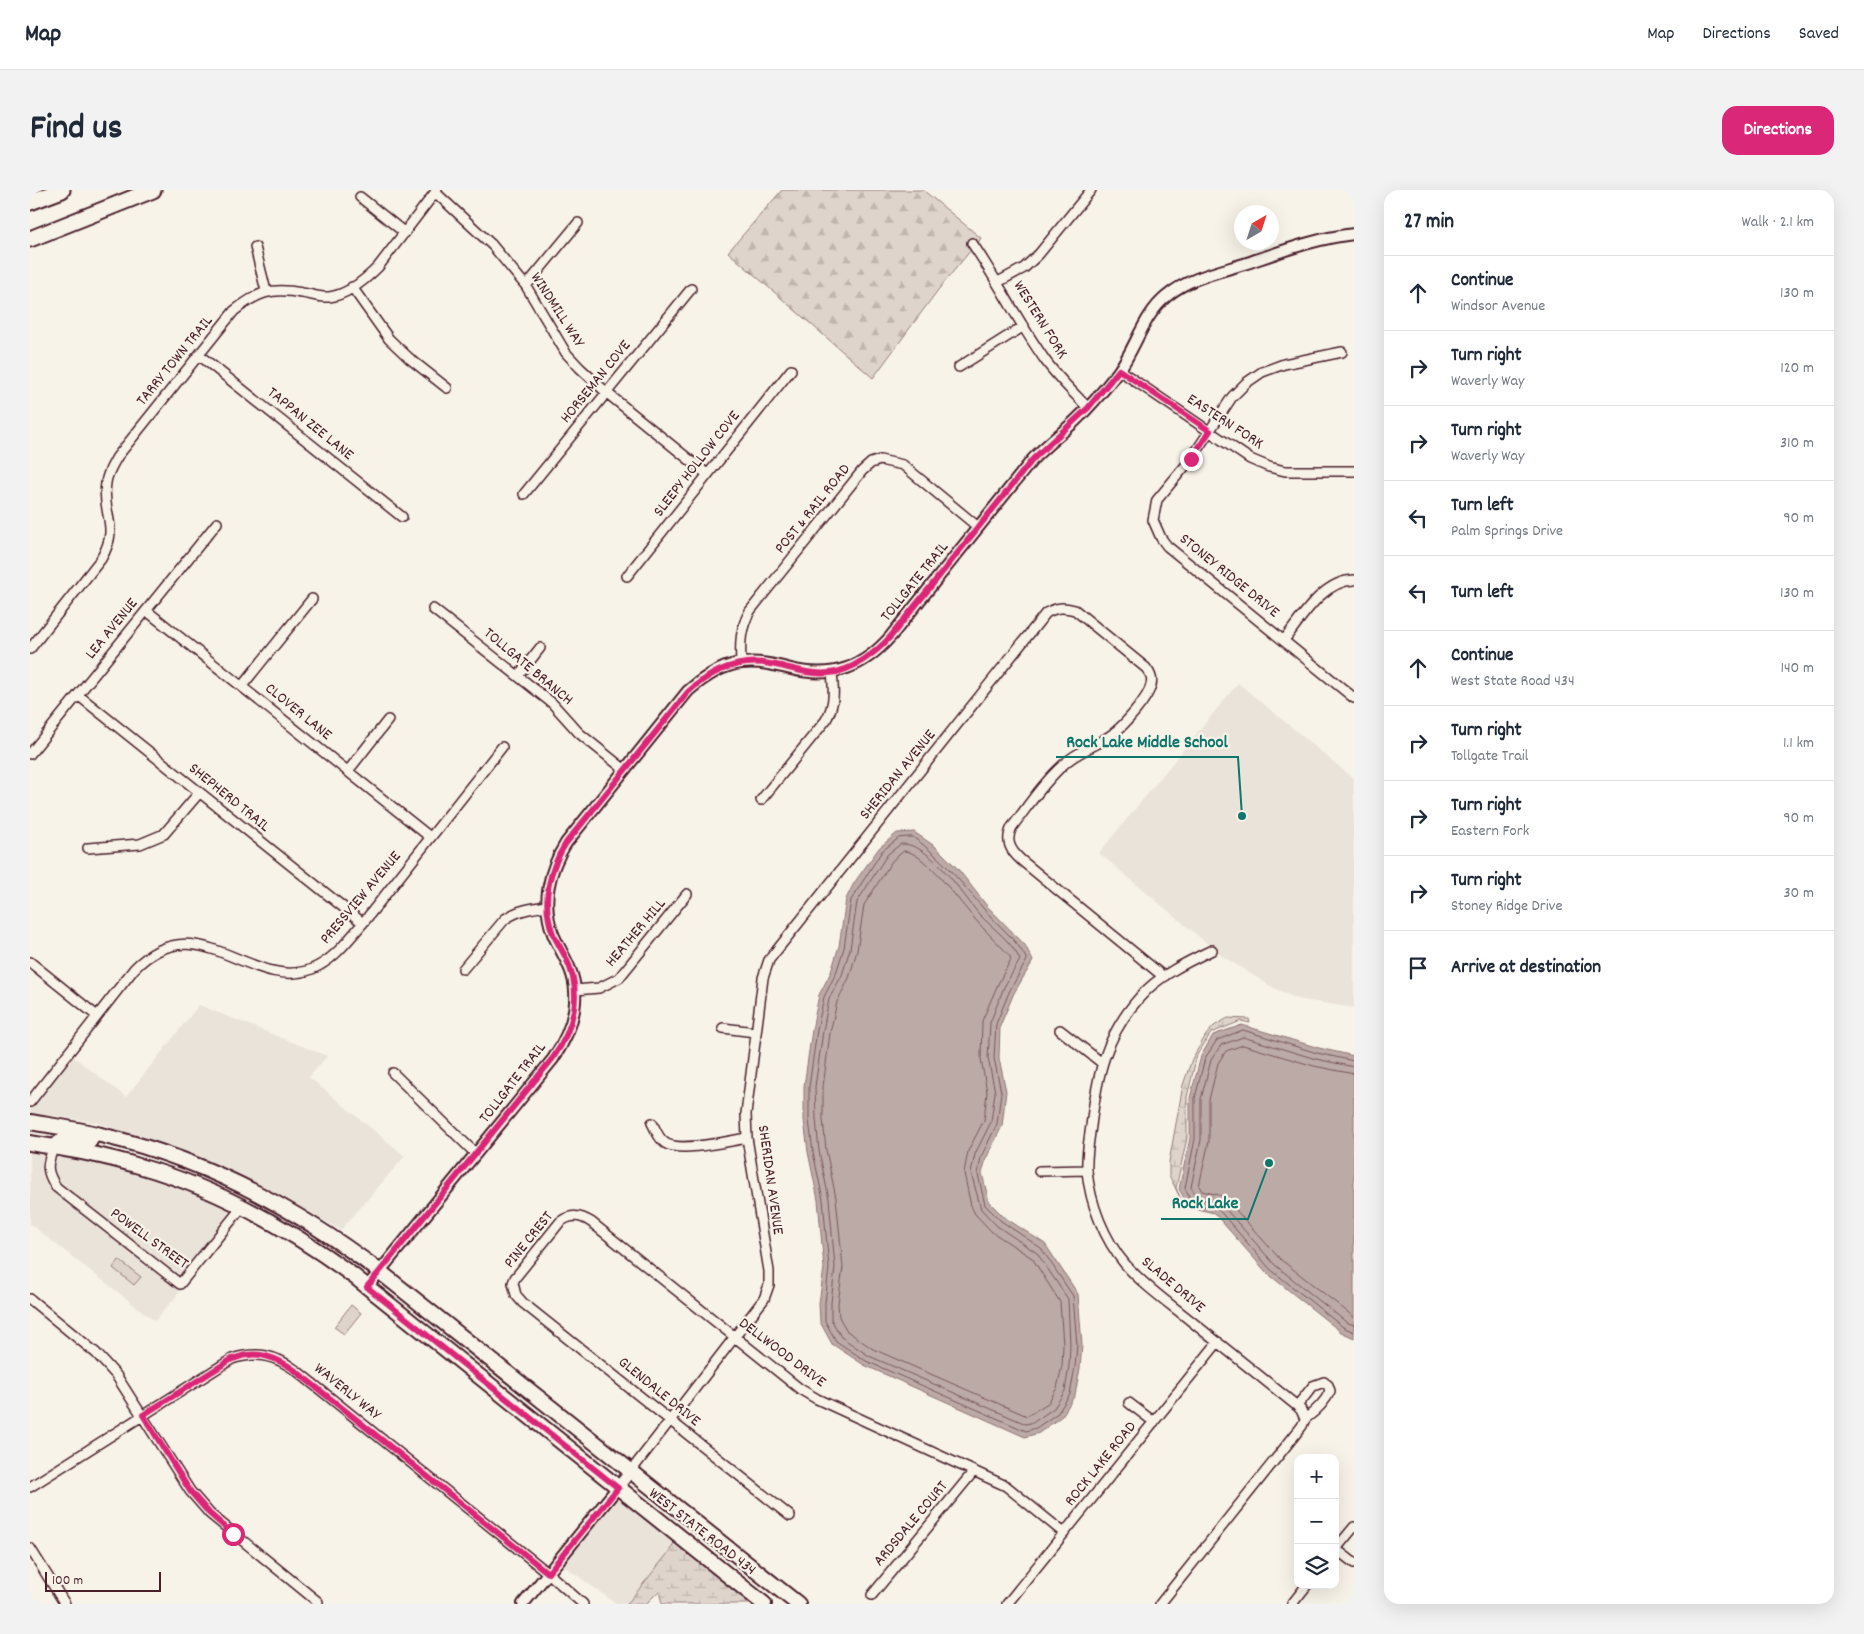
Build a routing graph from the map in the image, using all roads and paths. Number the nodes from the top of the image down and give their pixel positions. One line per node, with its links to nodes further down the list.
1 (62, 190): 6 (highway)
2 (153, 190): 7 (highway)
3 (1090, 190): 15 (street)
4 (436, 191): 10 (street); 16 (street, WINDMILL WAY)
5 (360, 197): 10 (street)
6 (30, 202)
7 (89, 216): 9 (highway); 12 (highway)
8 (578, 223): 16 (street)
9 (30, 228)
10 (404, 233): 17 (street)
11 (1354, 234): 25 (street, TOLLGATE TRAIL)
12 (30, 239)
13 (972, 243): 15 (street, WESTERN FORK)
14 (255, 247): 19 (street)
15 (998, 282): 20 (street, WESTERN FORK)
16 (526, 286): 27 (street, WINDMILL WAY)
17 (352, 287): 19 (street); 26 (street)
18 (691, 289): 27 (street, HORSEMAN COVE)
19 (266, 291): 22 (street, TARRY TOWN TRAIL)
20 (1024, 326): 23 (street); 28 (street, WESTERN FORK)
21 (1342, 352): 29 (street, STONEY RIDGE DRIVE)
22 (199, 355): 33 (street, TAPPAN ZEE LANE); 43 (street, TARRY TOWN TRAIL)
23 (959, 367)
24 (791, 370): 31 (street, SLEEPY HOLLOW COVE)
25 (1119, 370): 28 (street, TOLLGATE TRAIL); 29 (street, EASTERN FORK)
26 (447, 388)
27 (607, 393): 31 (street, WINDMILL WAY); 32 (street, HORSEMAN COVE)
28 (1088, 408): 35 (street, TOLLGATE TRAIL)
29 (1210, 431): 30 (street, EASTERN FORK); 41 (street, STONEY RIDGE DRIVE)
30 (1354, 471)
31 (708, 474): 36 (street, SLEEPY HOLLOW COVE)
32 (524, 494)
33 (402, 517)
34 (217, 523): 40 (street, LEA AVENUE)
35 (978, 527): 44 (street, POST & RAIL ROAD); 45 (street, TOLLGATE TRAIL)
36 (627, 576)
37 (1354, 580): 41 (street)
38 (312, 599): 47 (street)
39 (433, 609): 46 (street, TOLLGATE BRANCH)
40 (147, 611): 47 (street, CLOVER LANE); 48 (street, LEA AVENUE)
41 (1284, 640): 49 (street, STONEY RIDGE DRIVE)
42 (540, 648): 46 (street)
43 (30, 649)
44 (741, 663): 45 (street, TOLLGATE TRAIL); 53 (street, TOLLGATE TRAIL)
45 (832, 673): 56 (street)
46 (518, 676): 53 (street, TOLLGATE BRANCH)
47 (242, 686): 54 (street, CLOVER LANE)
48 (78, 695): 52 (street, LEA AVENUE); 55 (street, SHEPHERD TRAIL)
49 (1354, 698)
50 (388, 720): 54 (street)
51 (502, 748): 57 (street, PRESSVIEW AVENUE)
52 (30, 754)
53 (625, 770): 60 (street, TOLLGATE TRAIL)
54 (348, 771): 57 (street, CLOVER LANE)
55 (199, 793): 58 (street); 61 (street, SHEPHERD TRAIL)
56 (761, 800)
57 (430, 837): 61 (street, PRESSVIEW AVENUE)
58 (88, 848)
59 (686, 894): 66 (street, HEATHER HILL)
60 (547, 906): 64 (street); 66 (street, TOLLGATE TRAIL)
61 (363, 923): 67 (street, PRESSVIEW AVENUE)
62 (1212, 950): 65 (street, SLADE DRIVE)
63 (30, 962): 67 (street)
64 (463, 968)
65 (1164, 977): 70 (street, SHERIDAN AVENUE); 71 (street, SLADE DRIVE)
66 (575, 990): 80 (street, TOLLGATE TRAIL)
67 (97, 1016): 73 (street, PRESSVIEW AVENUE)
68 (723, 1028): 70 (street)
69 (1060, 1030): 71 (street)
70 (755, 1032): 76 (street, SHERIDAN AVENUE)
71 (1102, 1063): 81 (street, SLADE DRIVE)
72 (393, 1073): 80 (street)
73 (30, 1102)
74 (30, 1122): 79 (main road)
75 (652, 1123): 76 (street)
76 (747, 1138): 89 (street, SHERIDAN AVENUE)
77 (30, 1143): 78 (main road)
78 (54, 1147): 79 (main road); 83 (main road); 83 (street, POWELL STREET)
79 (146, 1147): 85 (main road)
80 (476, 1154): 85 (street, TOLLGATE TRAIL)
81 (1087, 1170): 82 (street); 90 (street, SLADE DRIVE)
82 (1039, 1171)
83 (242, 1207): 86 (main road)
84 (575, 1216): 87 (street, PINE CREST); 89 (street, DELLWOOD DRIVE)
85 (380, 1271): 86 (street, TOLLGATE TRAIL); 97 (main road)
86 (367, 1287): 100 (main road, WEST STATE ROAD 434)
87 (513, 1289): 95 (street, GLENDALE DRIVE)
88 (30, 1299): 93 (street)
89 (736, 1338): 95 (street, SHERIDAN AVENUE); 98 (street, DELLWOOD DRIVE)
90 (1218, 1342): 92 (street, SLADE DRIVE); 96 (street, ROCK LAKE ROAD)
91 (1129, 1403): 96 (street)
92 (1297, 1406): 94 (street, SLADE DRIVE); 94 (street)
93 (143, 1415): 99 (street, WAVERLY WAY); 108 (street, WAVERLY WAY); 111 (street)
94 (1305, 1419): 118 (street)
95 (670, 1420): 97 (street, SHERIDAN AVENUE); 101 (street, GLENDALE DRIVE)
96 (1154, 1422): 103 (street, ROCK LAKE ROAD)
97 (631, 1471): 100 (street); 116 (main road)
98 (974, 1471): 103 (street, DELLWOOD DRIVE); 110 (street, ARDSDALE COURT)
99 (30, 1487)
100 (618, 1488): 108 (street); 115 (main road, WEST STATE ROAD 434)
101 (790, 1516)
102 (1354, 1527): 104 (street)
103 (1064, 1533): 117 (street, ROCK LAKE ROAD)
104 (1339, 1545)
105 (30, 1548): 112 (street)
106 (1339, 1551): 107 (street)
107 (1354, 1563)
108 (548, 1573): 113 (street); 114 (street)
109 (1304, 1589): 119 (street)
110 (872, 1595)
111 (318, 1602)
112 (65, 1604)
113 (523, 1604)
114 (583, 1604)
115 (764, 1604)
116 (798, 1604)
117 (1007, 1604)
118 (1160, 1604)
119 (1292, 1604)

